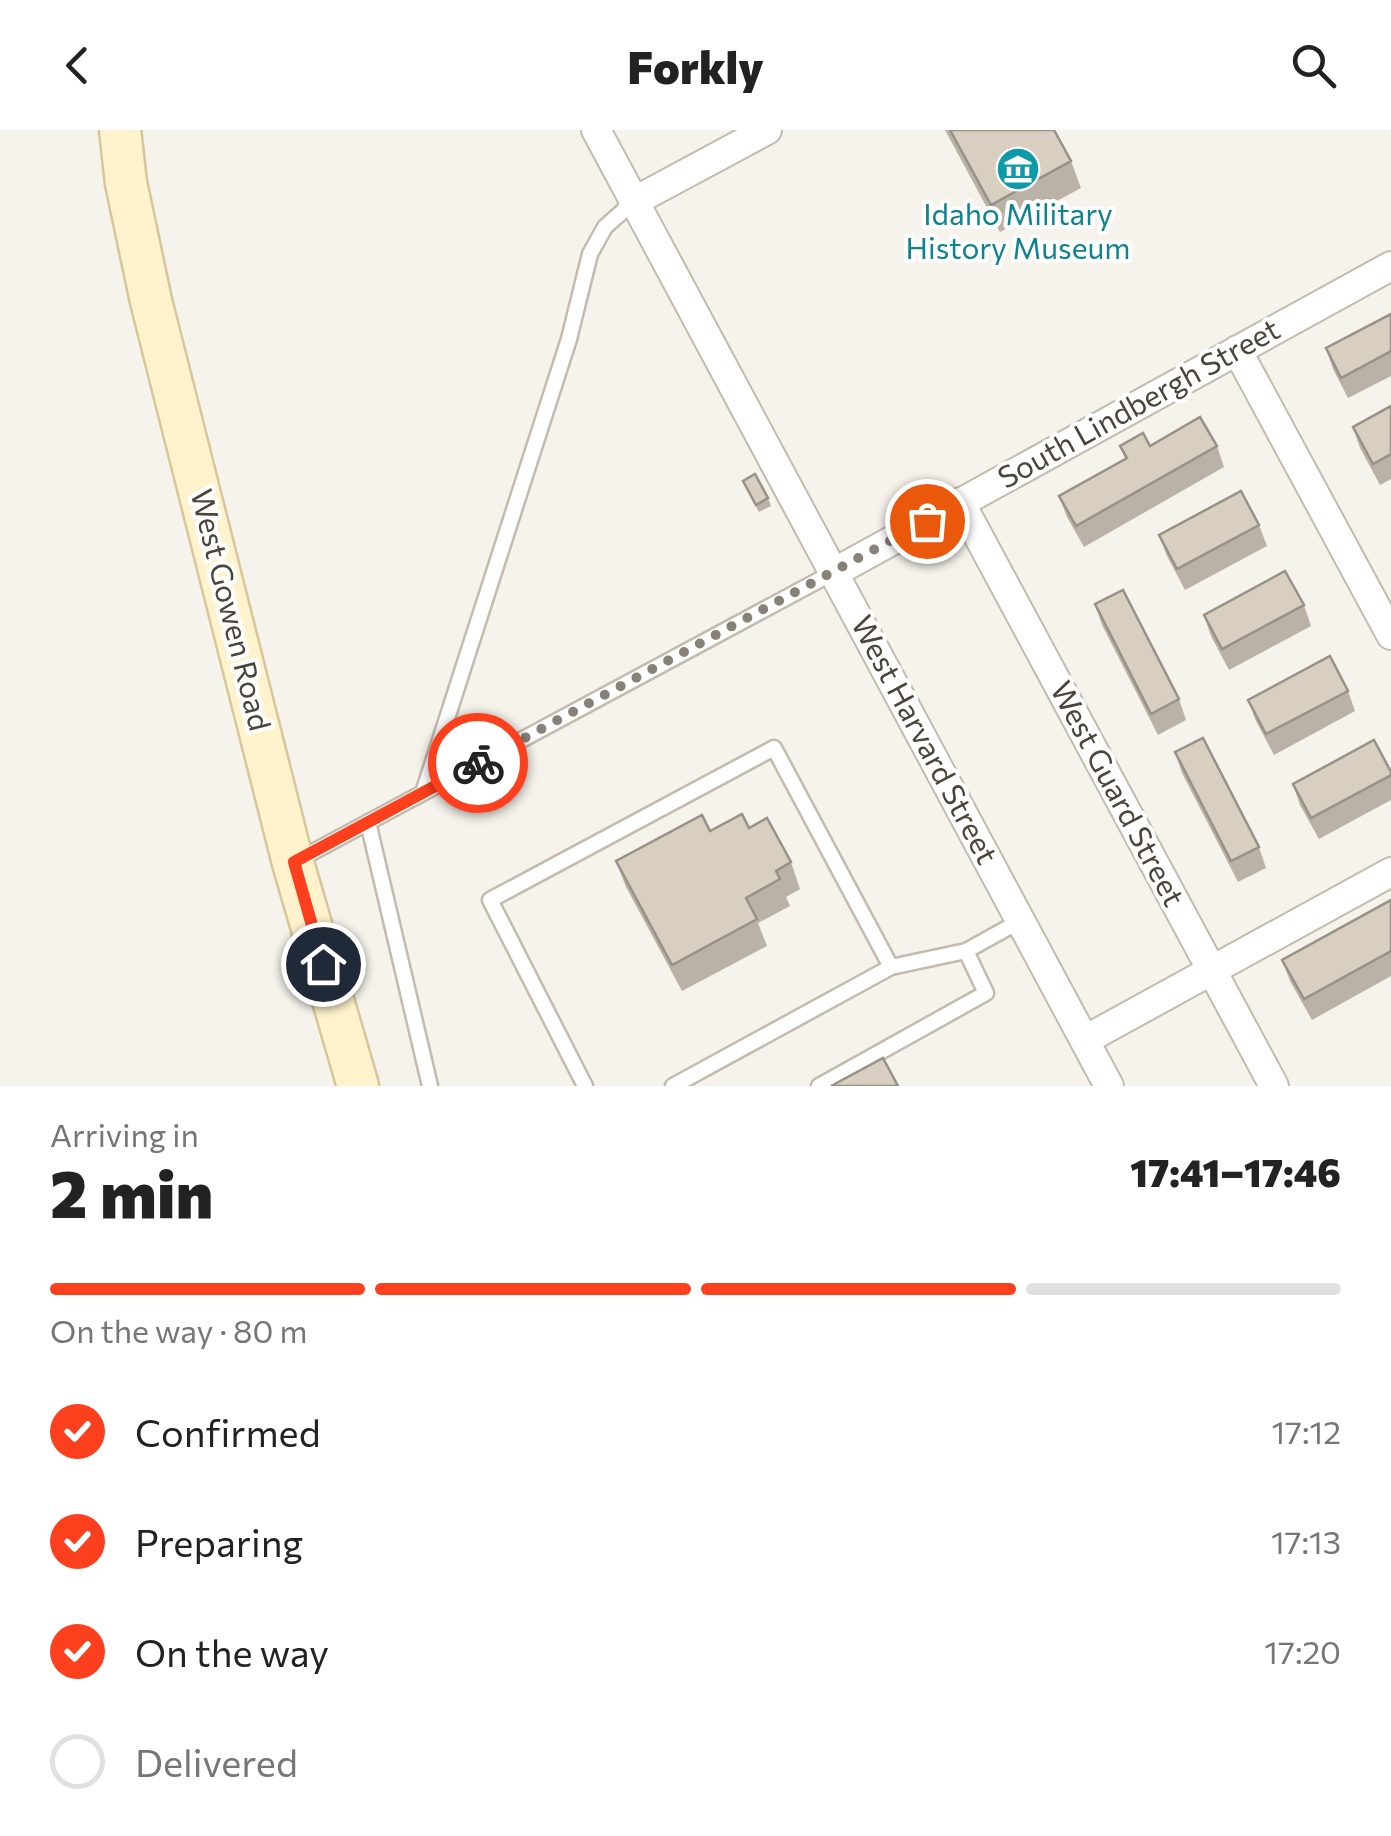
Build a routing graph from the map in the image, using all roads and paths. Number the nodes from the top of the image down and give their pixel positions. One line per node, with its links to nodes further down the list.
1 (120, 130): 12 (main road, West Gowen Road)
2 (596, 130): 4 (street, West Harvard Street)
3 (767, 130): 4 (street)
4 (633, 202): 8 (street, West Harvard Street); 10 (lane)
5 (1391, 266): 6 (street, South Lindbergh Street)
6 (1237, 350): 7 (street, South Lindbergh Street); 9 (street)
7 (960, 502): 8 (street, South Lindbergh Street); 17 (street, West Guard Street)
8 (835, 572): 10 (lane); 14 (street, West Harvard Street)
9 (1391, 634)
10 (422, 793): 11 (lane)
11 (368, 822): 12 (lane); 20 (lane)
12 (294, 862): 19 (main road, West Gowen Road)
13 (1391, 872): 17 (street)
14 (1020, 920): 15 (lane); 18 (street, West Harvard Street)
15 (966, 952): 16 (lane); 23 (lane)
16 (892, 967): 21 (lane); 22 (lane)
17 (1211, 969): 18 (street); 25 (street, West Guard Street)
18 (1085, 1040): 24 (street, West Harvard Street)
19 (358, 1086)
20 (430, 1086)
21 (585, 1086)
22 (673, 1086)
23 (819, 1086)
24 (1109, 1086)
25 (1274, 1086)

